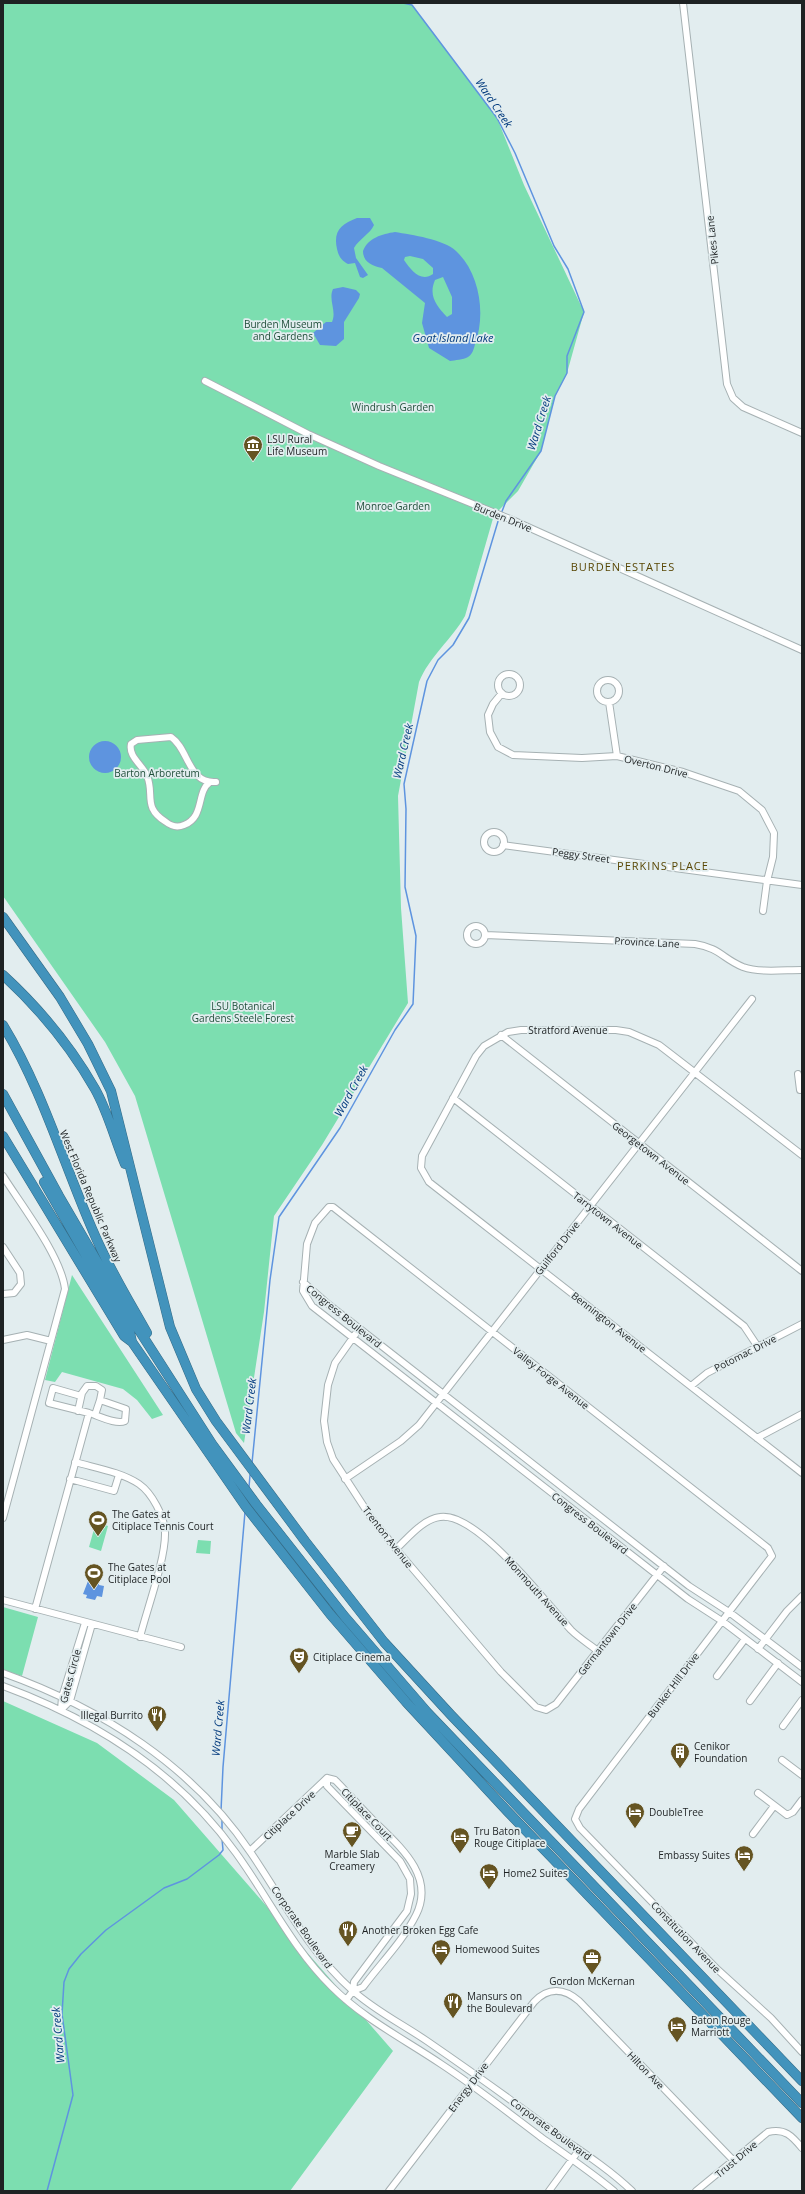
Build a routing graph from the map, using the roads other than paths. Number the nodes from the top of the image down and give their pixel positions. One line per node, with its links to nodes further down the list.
1 (683, 3): 3 (street, Pikes Lane)
2 (205, 381): 4 (street, Burden Drive)
3 (802, 433)
4 (802, 650)
5 (502, 693): 7 (street, Overton Drive)
6 (609, 702): 7 (street)
7 (617, 756): 10 (street, Overton Drive)
8 (213, 782): 8 (street)
9 (503, 845): 10 (street, Peggy Street)
10 (767, 880): 11 (street, Peggy Street); 12 (street, Overton Drive)
11 (802, 885)
12 (763, 911)
13 (3, 917): 32 (highway)
14 (485, 935): 15 (street, Province Lane)
15 (802, 970)
16 (3, 975): 32 (highway)
17 (752, 999): 20 (street, Guilford Drive)
18 (3, 1025): 49 (highway, West Florida Republic Parkway)
19 (501, 1035): 20 (street, Stratford Avenue); 25 (street, Stratford Avenue); 28 (street, Georgetown Avenue)
20 (695, 1072): 28 (street, Guilford Drive); 29 (street, Stratford Avenue)
21 (798, 1074): 22 (street)
22 (801, 1082): 23 (street)
23 (800, 1090)
24 (3, 1094): 26 (highway)
25 (452, 1098): 30 (street, Stratford Avenue); 33 (street, Tarrytown Avenue)
26 (12, 1112): 47 (highway); 49 (highway)
27 (3, 1136): 47 (highway)
28 (640, 1143): 33 (street, Guilford Drive); 36 (street, Georgetown Avenue)
29 (802, 1155)
30 (421, 1168): 35 (street, Bennington Avenue)
31 (3, 1176): 46 (street)
32 (139, 1198): 121 (highway)
33 (590, 1206): 35 (street, Guilford Drive); 48 (street, Tarrytown Avenue)
34 (3, 1247): 38 (street)
35 (541, 1269): 43 (street, Guilford Drive); 50 (street, Bennington Avenue)
36 (802, 1271)
37 (303, 1282): 39 (street, Congress Boulevard); 40 (street, Congress Boulevard); 43 (street, Valley Forge Avenue)
38 (3, 1294)
39 (327, 1304): 40 (street); 42 (street, Congress Boulevard)
40 (320, 1312): 44 (street, Congress Boulevard)
41 (802, 1324): 48 (street, Potomac Drive)
42 (359, 1329): 44 (street, Trenton Avenue); 51 (street, Congress Boulevard)
43 (492, 1332): 51 (street, Guilford Drive); 70 (street, Valley Forge Avenue)
44 (353, 1338): 54 (street, Congress Boulevard); 65 (street, Trenton Avenue)
45 (3, 1340): 46 (street)
46 (51, 1341): 67 (street)
47 (132, 1342): 124 (highway)
48 (758, 1347): 50 (street, Potomac Drive)
49 (165, 1372): 123 (highway)
50 (691, 1386): 58 (street, Bennington Avenue)
51 (443, 1394): 54 (street, Guilford Drive); 59 (street, Congress Boulevard)
52 (82, 1396): 53 (street); 55 (street); 55 (street)
53 (100, 1400): 56 (street); 56 (street)
54 (436, 1402): 60 (street, Congress Boulevard); 65 (street, Guilford Drive)
55 (78, 1411): 56 (street)
56 (92, 1414): 61 (street)
57 (802, 1414): 58 (street)
58 (758, 1438): 62 (street, Bennington Avenue)
59 (516, 1451): 60 (street); 66 (street, Congress Boulevard)
60 (509, 1460): 68 (street, Congress Boulevard)
61 (75, 1462): 63 (street); 64 (street)
62 (802, 1473)
63 (118, 1475): 64 (street); 80 (street)
64 (70, 1479): 75 (street)
65 (345, 1479): 69 (street, Trenton Avenue)
66 (590, 1509): 68 (street); 71 (street, Congress Boulevard)
67 (3, 1518)
68 (584, 1518): 72 (street, Congress Boulevard)
69 (396, 1549): 85 (street, Monmouth Avenue); 97 (street, Trenton Avenue)
70 (771, 1552): 76 (street, Bunker Hill Drive)
71 (664, 1566): 72 (street, Germantown Drive); 76 (street, Congress Boulevard)
72 (657, 1575): 77 (street, Congress Boulevard); 85 (street, Germantown Drive)
73 (802, 1596): 82 (street)
74 (3, 1600): 75 (street)
75 (35, 1609): 78 (street)
76 (729, 1612): 77 (street, Bunker Hill Drive); 82 (street, Congress Boulevard)
77 (722, 1621): 81 (street, Congress Boulevard); 106 (street, Bunker Hill Drive)
78 (85, 1623): 79 (street); 92 (street, Gates Circle)
79 (92, 1624): 80 (street); 94 (street, Gates Circle)
80 (140, 1637): 83 (street)
81 (745, 1639): 84 (street, Congress Boulevard); 89 (street)
82 (765, 1639): 84 (street); 87 (street, Congress Boulevard)
83 (181, 1647)
84 (758, 1649): 86 (street, Congress Boulevard)
85 (598, 1651): 97 (street, Germantown Drive)
86 (778, 1664): 90 (street, Congress Boulevard); 95 (street)
87 (802, 1667)
88 (3, 1673): 92 (street, Corporate Boulevard)
89 (717, 1676)
90 (802, 1682)
91 (3, 1686): 96 (street, Corporate Boulevard)
92 (62, 1697): 94 (street, Corporate Boulevard); 96 (street, Gates Circle)
93 (802, 1700): 98 (street)
94 (70, 1701): 96 (street, Gates Circle); 109 (street, Corporate Boulevard)
95 (750, 1701)
96 (61, 1710): 118 (street, Corporate Boulevard)
97 (546, 1710)
98 (783, 1726)
99 (782, 1760): 100 (street)
100 (802, 1775)
101 (327, 1778): 105 (street, Citiplace Court); 107 (street, Citiplace Court); 109 (street, Citiplace Drive)
102 (758, 1793): 104 (street)
103 (802, 1800): 104 (street)
104 (774, 1806): 108 (street)
105 (370, 1817): 107 (street); 110 (street, Citiplace Court)
106 (575, 1818): 119 (street, Constitution Avenue)
107 (362, 1824): 111 (street, Citiplace Court)
108 (753, 1834)
109 (250, 1851): 116 (street, Corporate Boulevard)
110 (410, 1859): 111 (street); 113 (street, Citiplace Court)
111 (402, 1864): 112 (street, Citiplace Court)
112 (410, 1901): 113 (street); 114 (street, Citiplace Court)
113 (420, 1902): 115 (street, Citiplace Court)
114 (383, 1944): 115 (street); 116 (street, Citiplace Court)
115 (391, 1950): 116 (street, Citiplace Court)
116 (353, 1991): 118 (street, Citiplace Court); 120 (street, Corporate Boulevard)
117 (552, 1991): 120 (street, Energy Drive); 130 (street, Hilton Ave)
118 (346, 2000): 122 (street, Corporate Boulevard)
119 (802, 2052)
120 (477, 2075): 122 (street, Energy Drive); 125 (street, Corporate Boulevard)
121 (802, 2081)
122 (470, 2084): 126 (street, Corporate Boulevard); 131 (street, Energy Drive)
123 (802, 2103)
124 (802, 2118)
125 (538, 2119): 126 (street); 128 (street, Corporate Boulevard)
126 (522, 2122): 129 (street, Corporate Boulevard)
127 (802, 2148): 130 (street, Trust Drive)
128 (579, 2150): 129 (street); 134 (street, Corporate Boulevard)
129 (572, 2160): 132 (street); 133 (street, Corporate Boulevard)
130 (734, 2160): 135 (street, Trust Drive)
131 (390, 2191)
132 (549, 2191)
133 (614, 2191)
134 (632, 2191)
135 (696, 2191)

